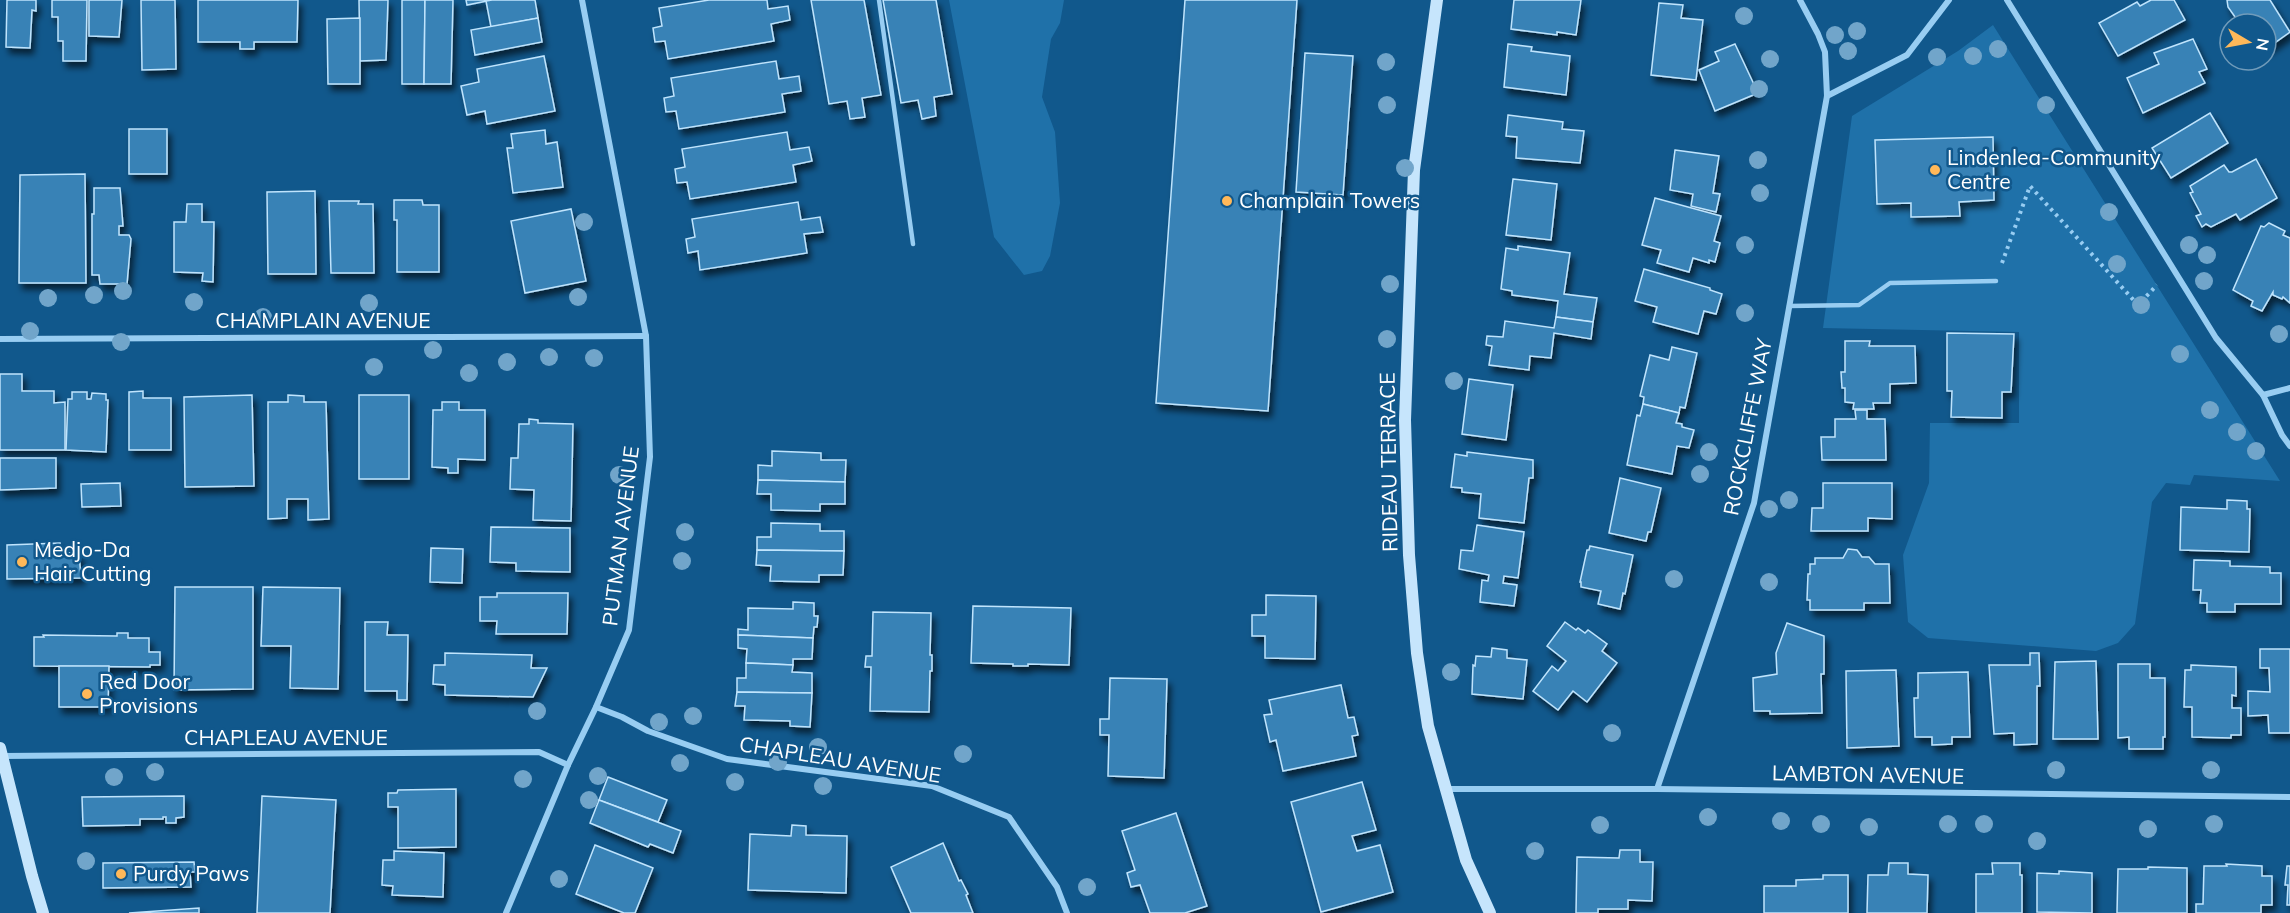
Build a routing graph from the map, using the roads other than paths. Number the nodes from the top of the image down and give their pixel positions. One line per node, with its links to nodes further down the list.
1 (582, 0): 11 (street, PUTMAN AVENUE)
2 (879, 0): 8 (lane)
3 (1437, 0): 19 (street, RIDEAU TERRACE)
4 (1800, 0): 7 (street, ROCKCLIFFE WAY)
5 (1949, 0): 7 (street)
6 (2007, 0): 14 (street)
7 (1827, 96): 10 (street, ROCKCLIFFE WAY)
8 (913, 244)
9 (1996, 281): 10 (lane)
10 (1789, 306): 20 (street, ROCKCLIFFE WAY)
11 (646, 336): 12 (street, CHAMPLAIN AVENUE); 16 (street, PUTMAN AVENUE)
12 (0, 339)
13 (2290, 388): 14 (street)
14 (2264, 395): 15 (street)
15 (2290, 446)
16 (596, 707): 18 (street, PUTMAN AVENUE); 24 (street, CHAPLEAU AVENUE)
17 (1, 752): 18 (street, CHAPLEAU AVENUE); 22 (street)
18 (568, 765): 23 (street, PUTMAN AVENUE)
19 (1445, 789): 20 (street, LAMBTON AVENUE); 25 (street, RIDEAU TERRACE)
20 (1657, 789): 21 (street, LAMBTON AVENUE)
21 (2290, 797)
22 (43, 913)
23 (506, 913)
24 (1067, 913)
25 (1490, 913)

